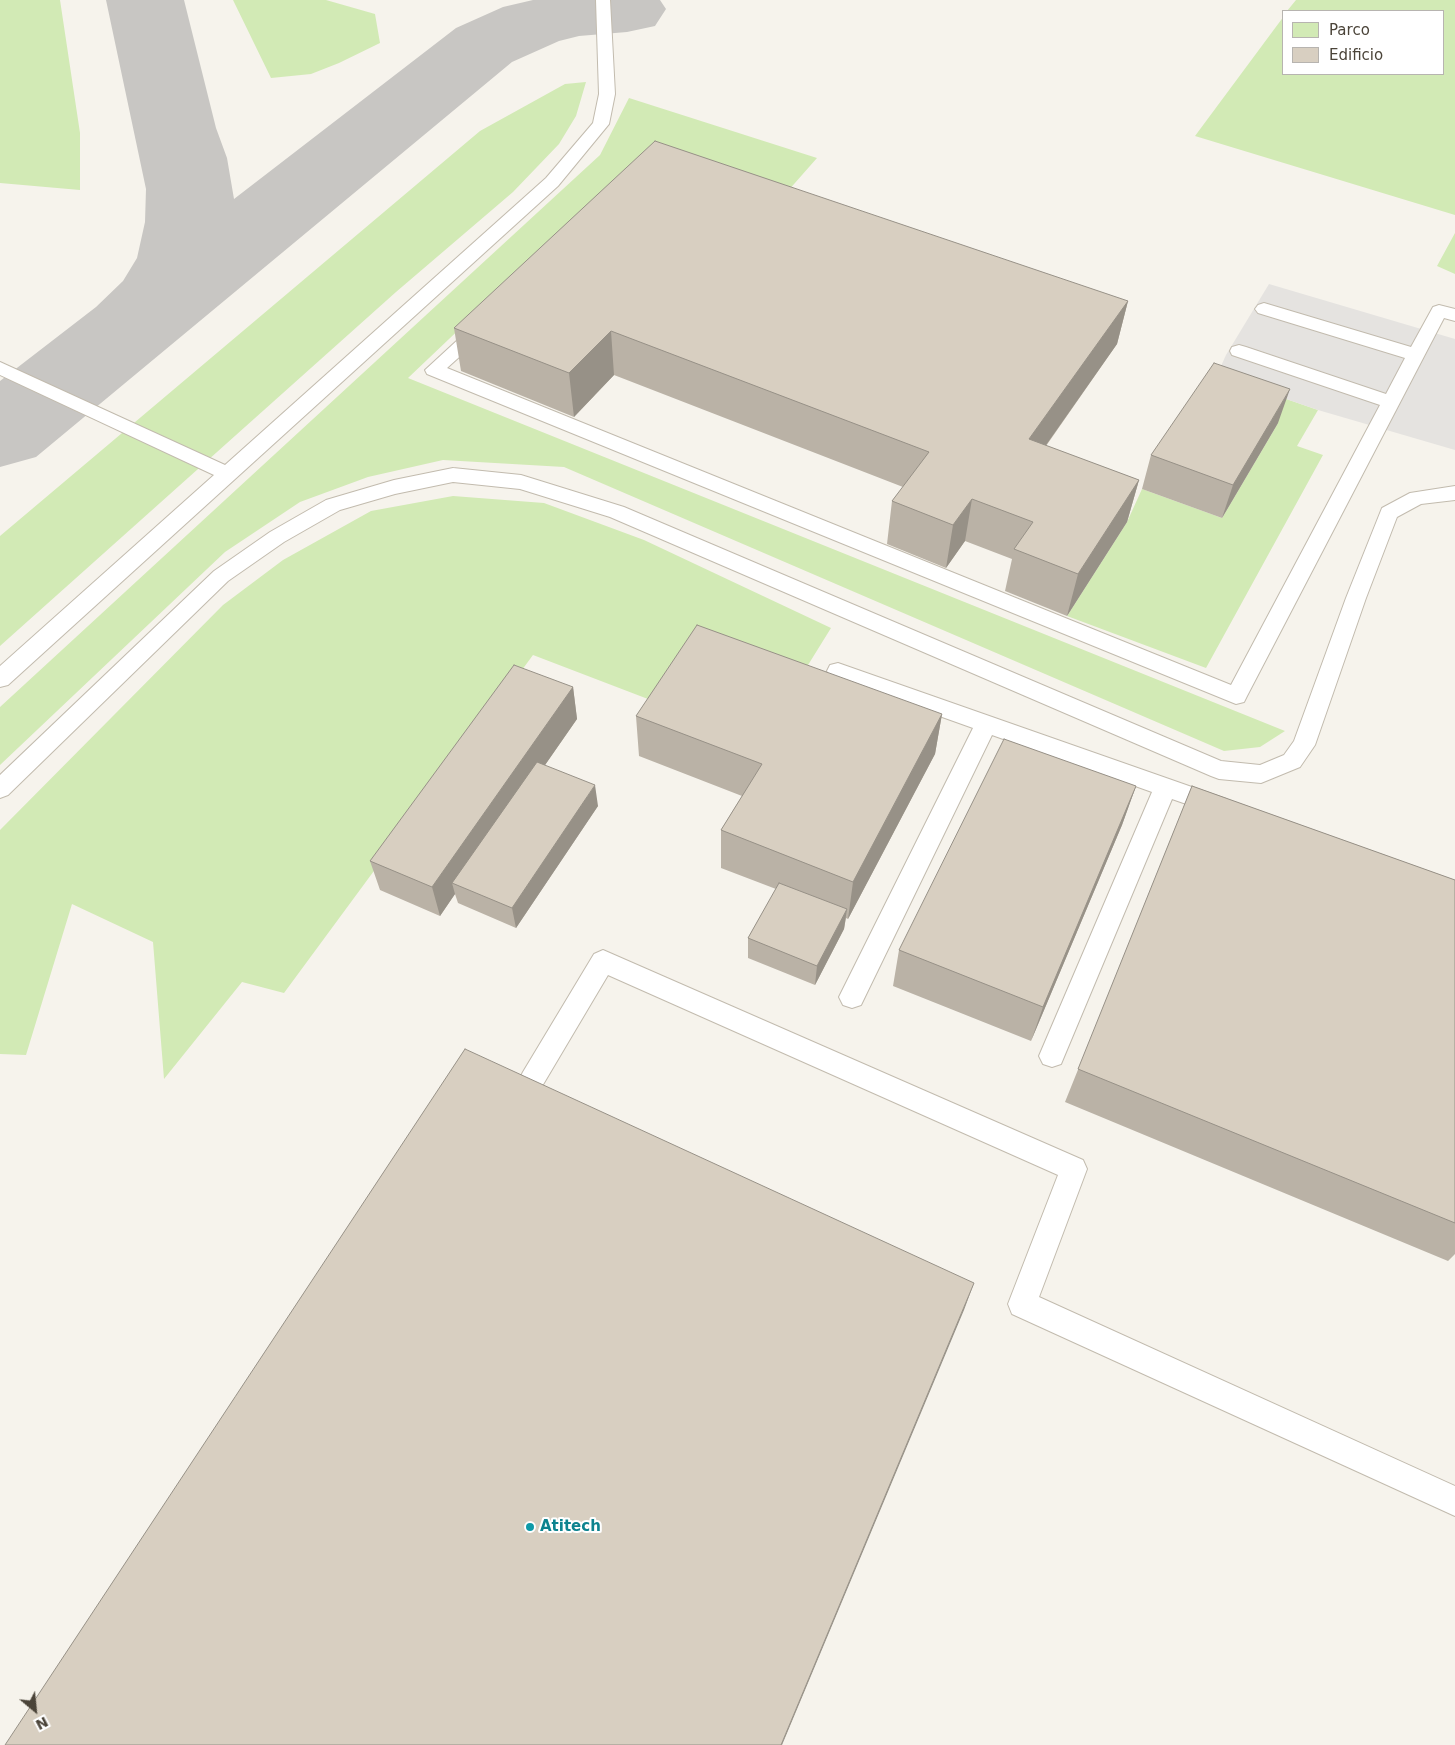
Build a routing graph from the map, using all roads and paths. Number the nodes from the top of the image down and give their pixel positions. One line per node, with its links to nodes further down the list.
1 (604, 0): 9 (lane)
2 (1264, 309): 6 (lane)
3 (1455, 316): 6 (lane)
4 (493, 317): 8 (lane)
5 (1239, 352): 8 (lane)
6 (1415, 355): 8 (lane)
7 (0, 368): 9 (lane)
8 (1391, 402)
9 (228, 474): 12 (lane)
10 (1455, 493): 15 (lane)
11 (838, 671): 13 (lane)
12 (0, 679)
13 (986, 724): 14 (lane); 17 (lane)
14 (1165, 788): 16 (lane); 18 (lane)
15 (0, 789)
16 (1240, 814)
17 (852, 997)
18 (1052, 1056)
19 (532, 1080): 20 (lane)
20 (1455, 1501)

